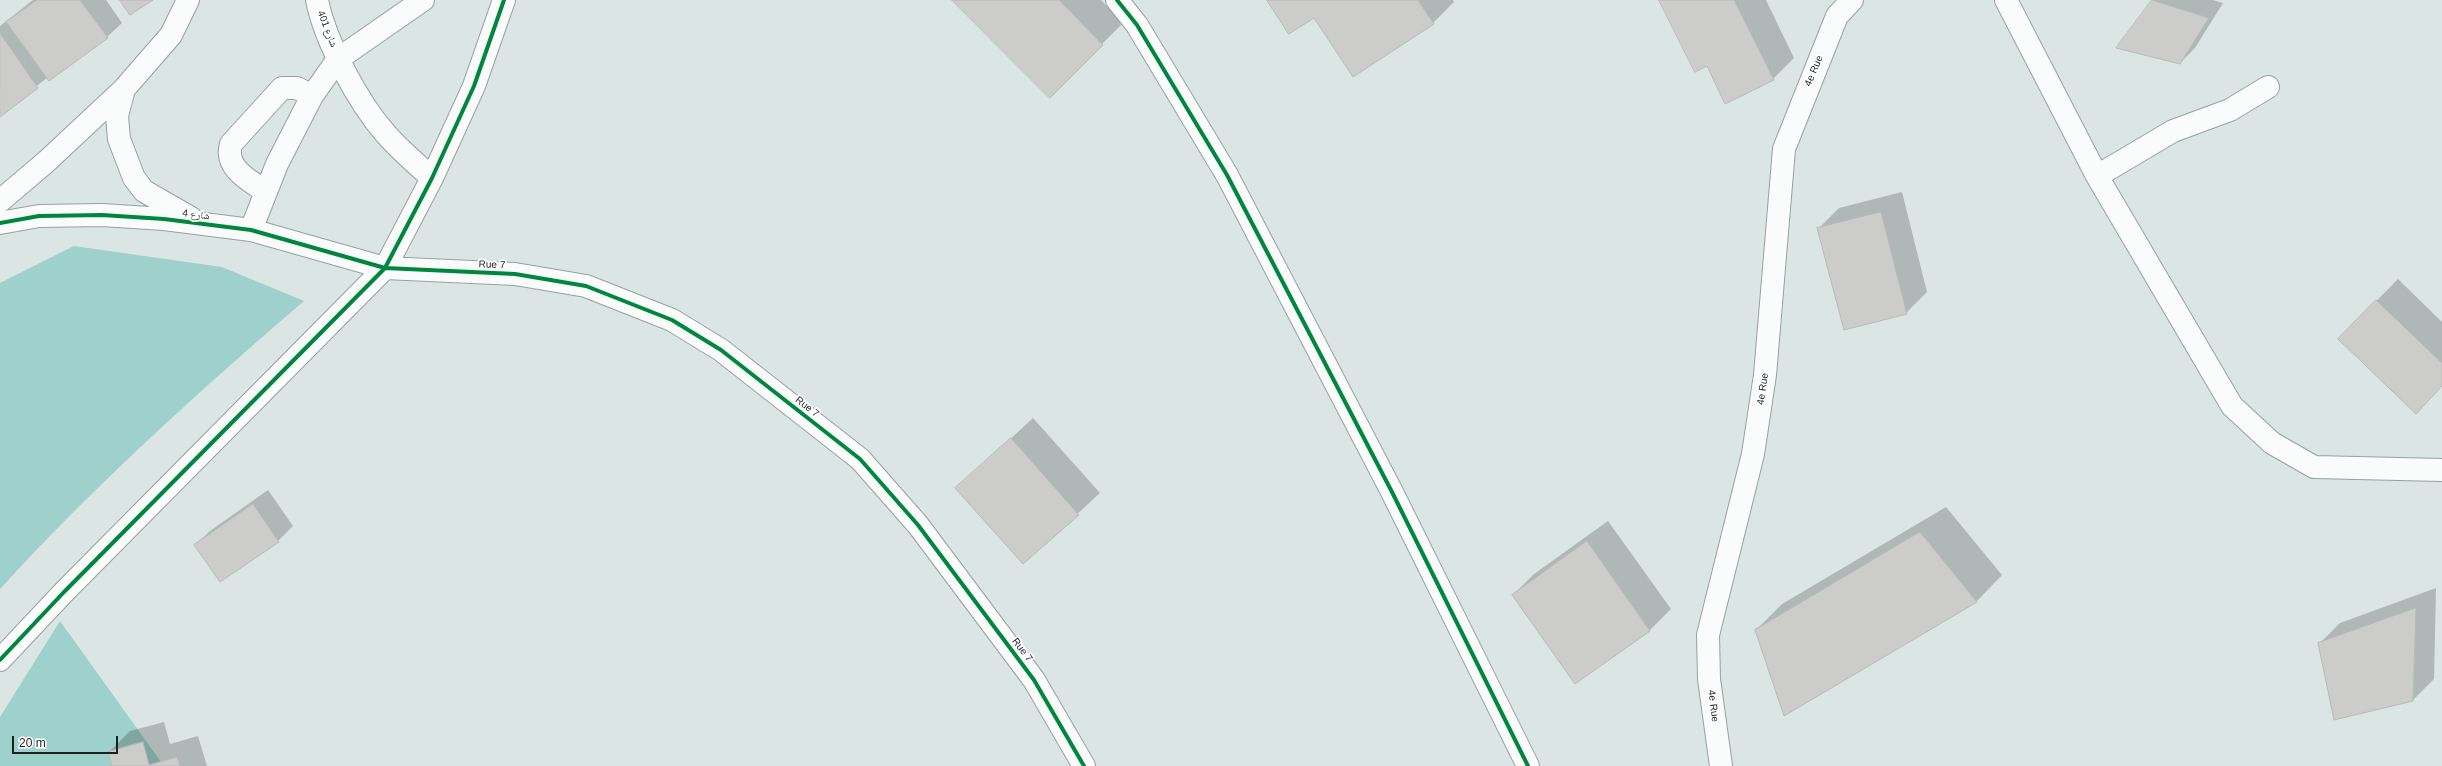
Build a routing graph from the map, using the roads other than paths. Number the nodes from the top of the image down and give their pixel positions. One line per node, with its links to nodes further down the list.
1 (188, 0): 11 (street)
2 (317, 0): 9 (street, شارع 401)
3 (423, 0): 9 (street)
4 (504, 0): 14 (street)
5 (1117, 0): 24 (street)
6 (1852, 0): 8 (street)
7 (2006, 0): 13 (street)
8 (1836, 8): 25 (street, 4e Rue)
9 (338, 59): 12 (street); 14 (street, شارع 401)
10 (2268, 87): 13 (street)
11 (124, 89): 16 (street); 18 (street)
12 (312, 96): 15 (street); 15 (street)
13 (2097, 176): 21 (street)
14 (432, 178): 20 (street)
15 (265, 191): 19 (street)
16 (0, 201)
17 (0, 223): 18 (street, شارع 4)
18 (201, 223): 19 (street, شارع 4)
19 (251, 230): 20 (street, شارع 4)
20 (386, 268): 22 (street); 23 (street, Rue 7)
21 (2442, 470)
22 (0, 660)
23 (1084, 766)
24 (1528, 766)
25 (1720, 766)

